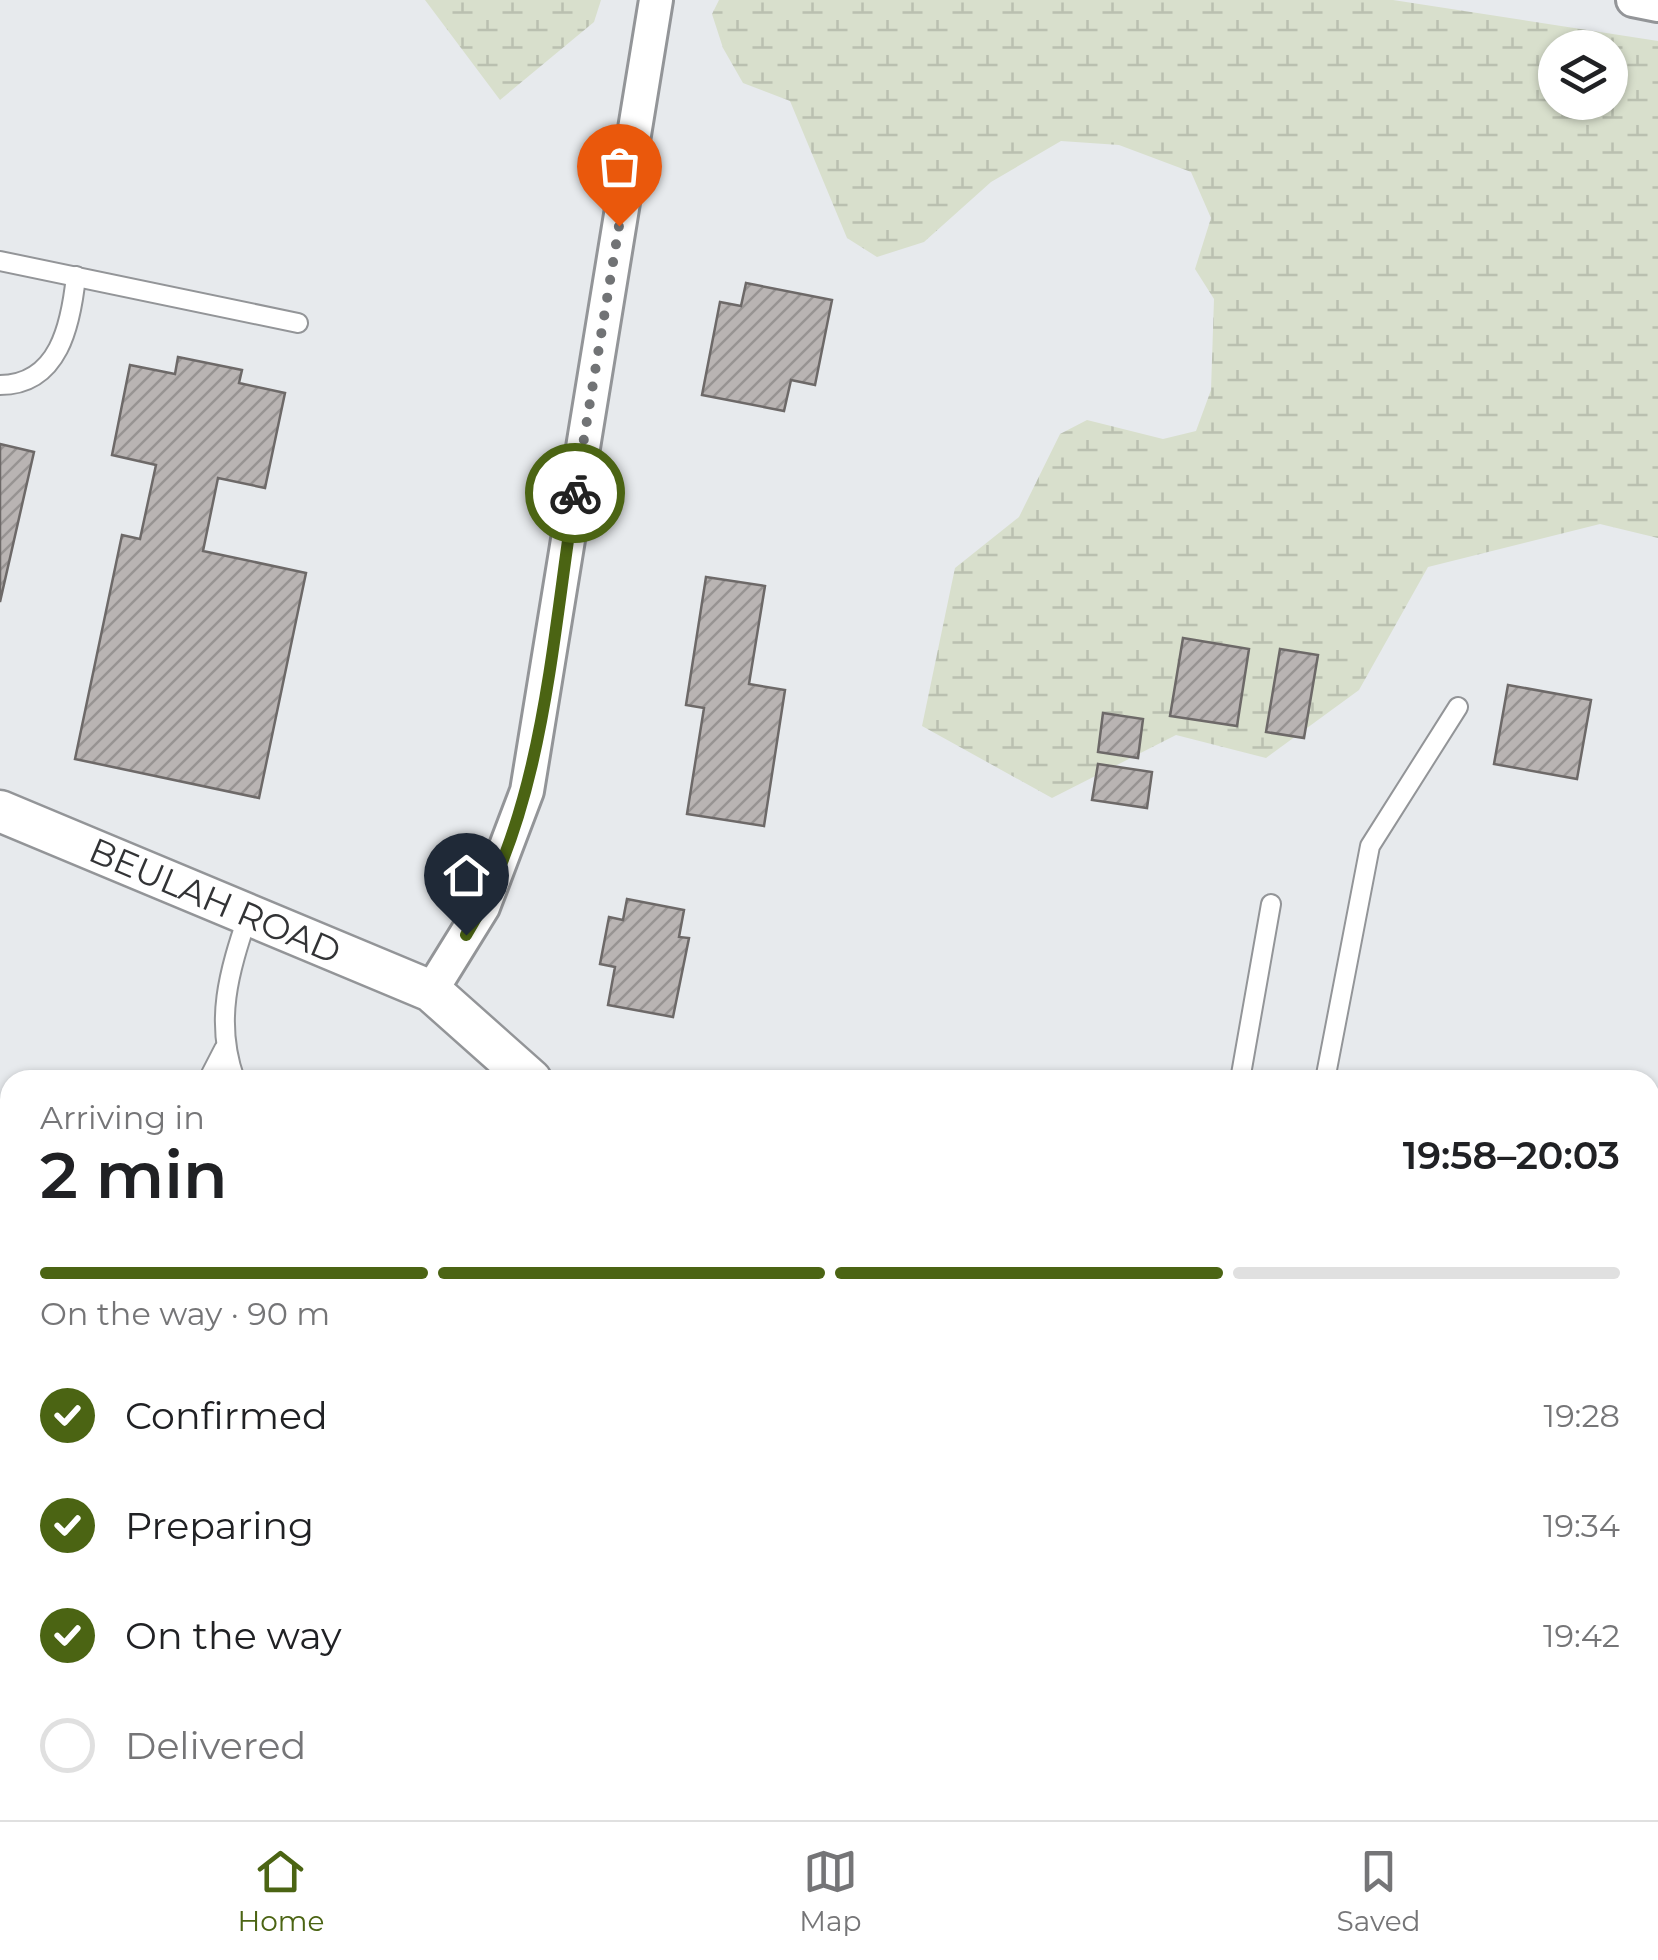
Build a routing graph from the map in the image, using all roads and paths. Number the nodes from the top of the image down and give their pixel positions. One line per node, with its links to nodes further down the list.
1 (656, 0): 12 (street)
2 (1634, 0): 3 (street)
3 (1658, 5)
4 (0, 261): 5 (lane)
5 (76, 276): 6 (lane); 7 (lane)
6 (298, 323)
7 (0, 386)
8 (1458, 707): 18 (lane)
9 (0, 811): 11 (street, BEULAH ROAD)
10 (1271, 904): 17 (lane)
11 (248, 914): 12 (street, BEULAH ROAD); 13 (lane)
12 (431, 991): 16 (street, BEULAH ROAD)
13 (224, 1049): 14 (lane); 15 (lane)
14 (213, 1070)
15 (231, 1070)
16 (520, 1070)
17 (1242, 1070)
18 (1327, 1070)

